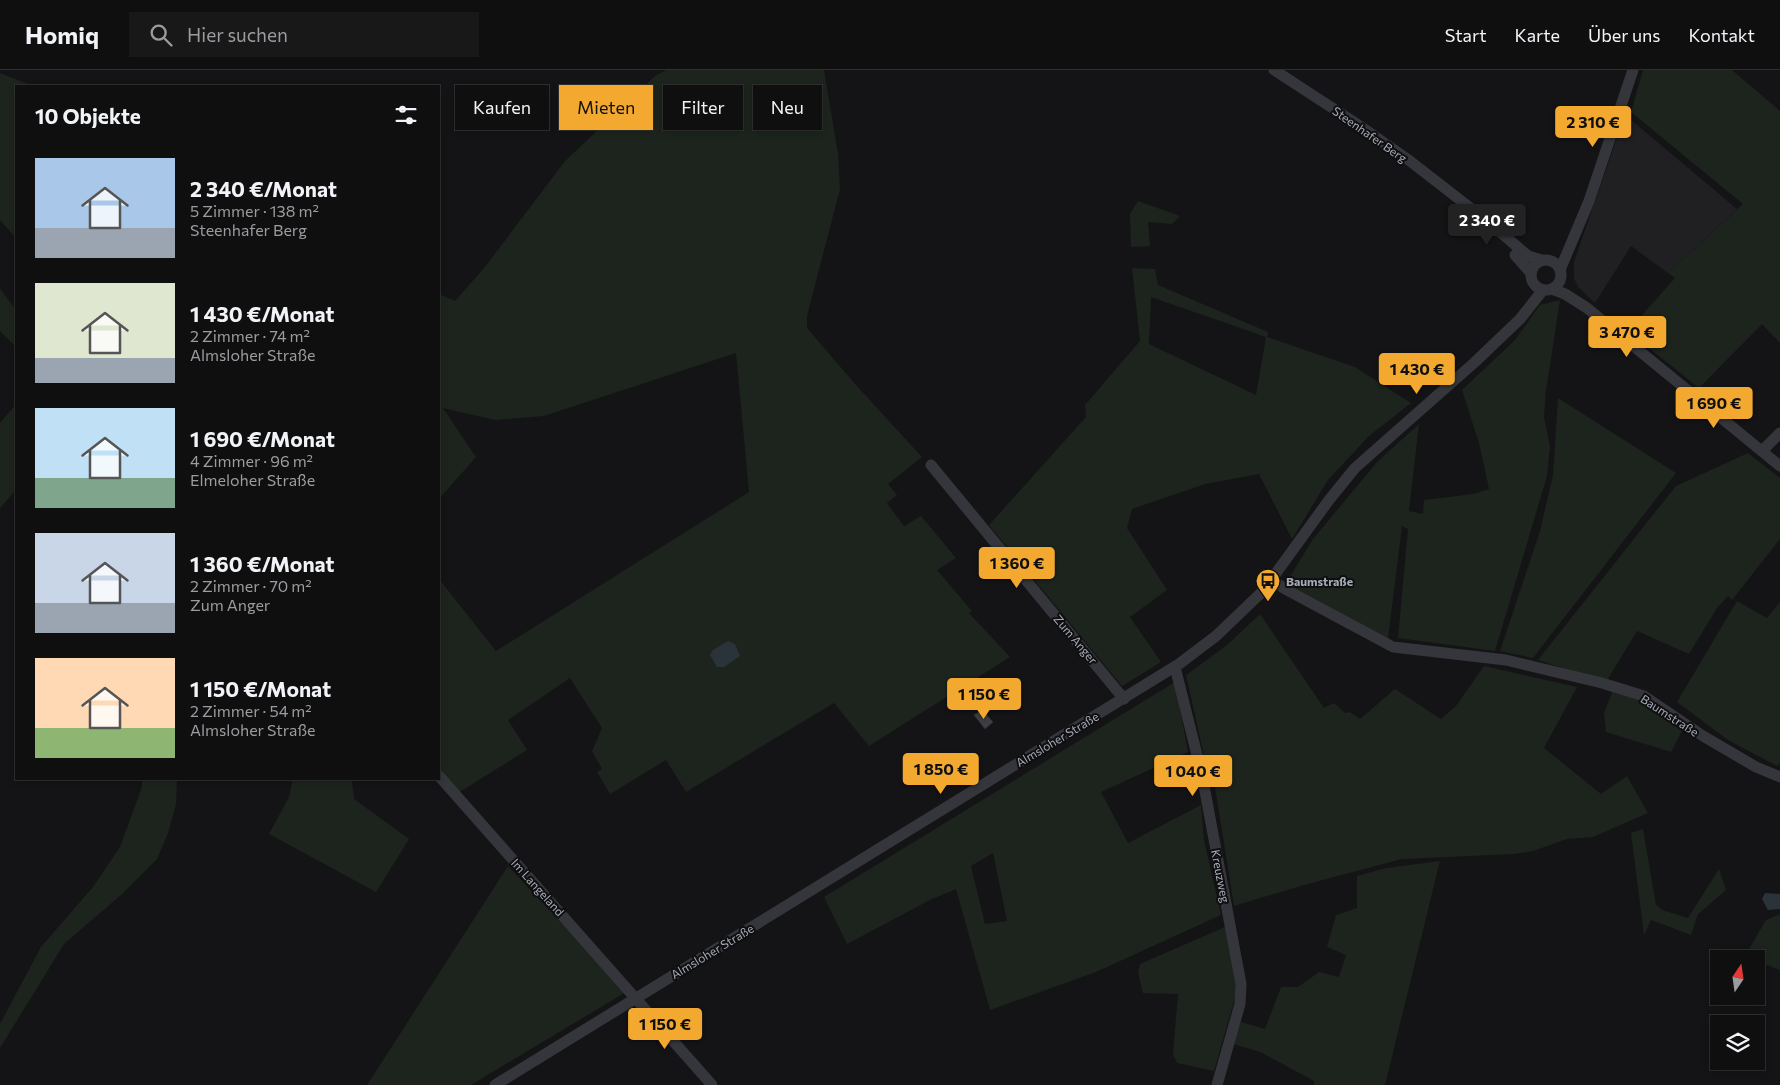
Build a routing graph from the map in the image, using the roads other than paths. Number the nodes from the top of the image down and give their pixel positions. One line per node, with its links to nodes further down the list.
1 (1274, 70): 3 (street, Steenhafer Berg)
2 (1633, 70): 4 (street)
3 (1462, 203): 5 (street, Steenhafer Berg); 7 (street, Steenhafer Berg)
4 (1576, 235): 5 (street); 6 (street)
5 (1546, 260): 6 (street, Steenhafer Berg); 7 (street)
6 (1561, 274): 7 (street); 8 (street, Steenhafer Berg)
7 (1540, 284): 8 (street); 13 (street, Almsloher Straße)
8 (1587, 308): 10 (street)
9 (1780, 434): 10 (street)
10 (1762, 451): 12 (street)
11 (931, 465): 15 (street, Zum Anger)
12 (1780, 466)
13 (1272, 580): 14 (street, Almsloher Straße); 16 (street, Baumstraße)
14 (1175, 668): 15 (street, Almsloher Straße); 21 (street, Kreuzweg)
15 (1124, 699): 18 (street, Almsloher Straße)
16 (1778, 774)
17 (440, 777): 18 (street, Im Langeland)
18 (637, 998): 19 (street, Almsloher Straße); 20 (street, Im Langeland)
19 (495, 1085)
20 (712, 1085)
21 (1217, 1085)

